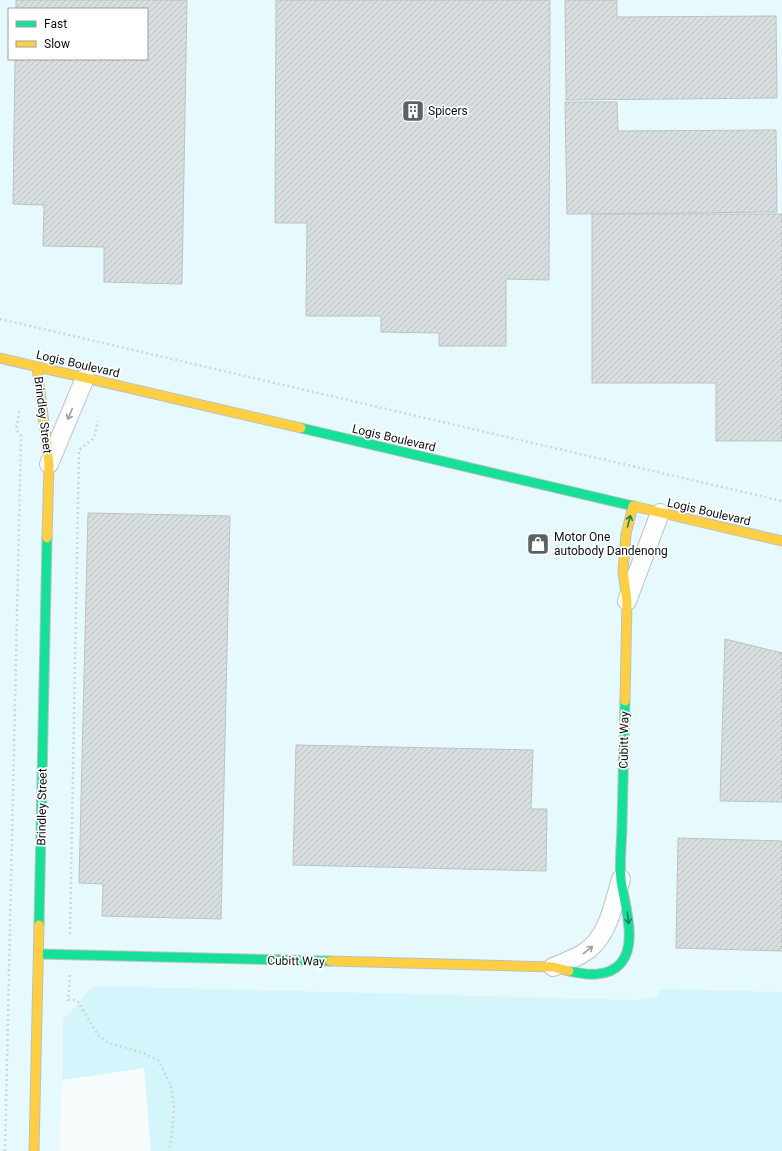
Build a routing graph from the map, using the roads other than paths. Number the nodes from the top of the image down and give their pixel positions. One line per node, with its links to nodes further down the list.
1 (0, 358): 2 (street, Logis Boulevard)
2 (37, 367): 3 (street, Logis Boulevard); 4 (street, Brindley Street)
3 (85, 378): 4 (street, Brindley Street, one-way to 4); 5 (street, Logis Boulevard)
4 (50, 464): 10 (street, Brindley Street)
5 (633, 506): 6 (street, Logis Boulevard); 8 (street, Cubitt Way, one-way to 5)
6 (660, 513): 7 (street, Logis Boulevard); 8 (street, Cubitt Way)
7 (782, 541)
8 (627, 601): 9 (street, Cubitt Way)
9 (621, 879): 11 (street, Cubitt Way, one-way to 9); 11 (street, Cubitt Way, one-way to 11)
10 (39, 954): 11 (street, Cubitt Way); 12 (street, Brindley Street)
11 (554, 967)
12 (34, 1151)

